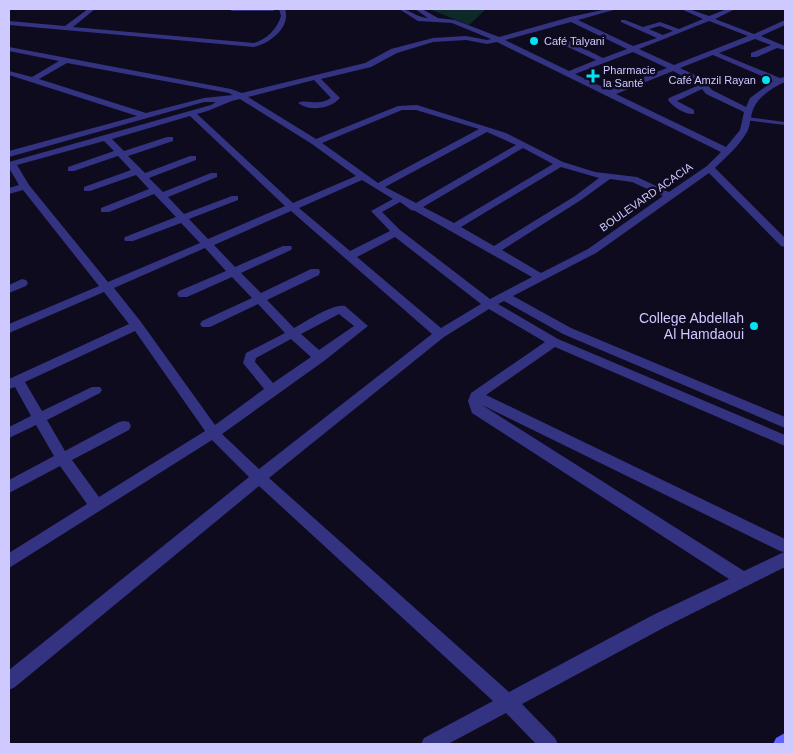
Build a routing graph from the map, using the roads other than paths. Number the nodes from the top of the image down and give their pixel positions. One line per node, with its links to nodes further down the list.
1 (92, 9): 17 (street)
2 (232, 9): 3 (street)
3 (240, 9): 4 (street)
4 (273, 9)
5 (282, 9): 17 (street)
6 (402, 9): 13 (street)
7 (418, 9): 13 (street)
8 (614, 9): 12 (street)
9 (684, 9): 11 (street)
10 (731, 9): 11 (street)
11 (707, 18): 19 (street); 20 (street)
12 (570, 19): 22 (street); 27 (street)
13 (436, 20): 22 (street)
14 (623, 21): 18 (street)
15 (785, 22): 20 (street)
16 (9, 23): 17 (street)
17 (67, 28)
18 (643, 29): 19 (street); 21 (street)
19 (679, 30): 21 (street)
20 (753, 37): 24 (street); 28 (street)
21 (663, 38): 27 (street)
22 (498, 39): 33 (street); 35 (street)
23 (560, 40): 30 (street)
24 (777, 45): 25 (street); 29 (street)
25 (785, 48)
26 (9, 49): 31 (street)
27 (631, 49): 30 (street); 32 (street)
28 (711, 52): 32 (street); 37 (street)
29 (754, 55)
30 (602, 60): 33 (street)
31 (64, 61): 36 (street); 40 (street)
32 (672, 68): 38 (street); 39 (street)
33 (569, 72): 39 (street)
34 (9, 73): 36 (street)
35 (316, 78): 40 (street); 42 (street)
36 (33, 80): 45 (street)
37 (782, 80): 46 (street, BOULEVARD ACACIA)
38 (702, 86): 43 (street); 46 (street)
39 (610, 93): 53 (street)
40 (241, 96): 41 (street); 51 (street)
41 (228, 99): 44 (street); 45 (street)
42 (302, 102)
43 (691, 112)
44 (191, 113): 49 (street); 73 (street)
45 (143, 115): 54 (street)
46 (748, 115): 47 (lane); 53 (street, BOULEVARD ACACIA)
47 (785, 124)
48 (486, 129): 51 (street); 52 (street); 66 (street)
49 (105, 137): 55 (street); 58 (street)
50 (170, 139): 55 (street)
51 (315, 142): 63 (street)
52 (522, 145): 57 (street); 74 (street)
53 (727, 151): 59 (street, BOULEVARD ACACIA)
54 (9, 154)
55 (121, 154): 60 (street); 61 (street)
56 (192, 158): 61 (street)
57 (560, 164): 64 (street); 77 (street)
58 (10, 165): 65 (street)
59 (710, 168): 70 (street, BOULEVARD ACACIA); 81 (street)
60 (71, 169)
61 (140, 174): 67 (street); 69 (street)
62 (214, 175): 69 (street)
63 (361, 177): 66 (street); 73 (street)
64 (607, 177): 70 (street); 83 (street)
65 (25, 186): 68 (street); 89 (street)
66 (378, 187): 72 (street)
67 (88, 189)
68 (9, 191)
69 (158, 193): 75 (street); 76 (street)
70 (670, 196): 87 (street, BOULEVARD ACACIA)
71 (236, 198): 76 (street)
72 (399, 199): 74 (street); 78 (street)
73 (292, 207): 80 (street); 84 (street)
74 (414, 208): 77 (street)
75 (104, 210)
76 (182, 218): 79 (street); 80 (street)
77 (454, 227): 83 (street)
78 (396, 232): 84 (street); 94 (street)
79 (129, 239)
80 (206, 244): 85 (street); 89 (street)
81 (785, 244)
82 (287, 248): 85 (street)
83 (495, 250): 87 (street)
84 (350, 256): 99 (street)
85 (234, 272): 91 (street); 93 (street)
86 (315, 272): 93 (street)
87 (541, 278): 92 (street, BOULEVARD ACACIA)
88 (22, 283): 90 (street)
89 (106, 288): 96 (street); 97 (street)
90 (9, 289)
91 (183, 294)
92 (505, 297): 94 (street, BOULEVARD ACACIA); 107 (street)
93 (259, 298): 95 (street); 98 (street)
94 (489, 304): 99 (street, BOULEVARD ACACIA); 100 (street)
95 (206, 324)
96 (137, 325): 102 (street); 110 (street)
97 (9, 329)
98 (292, 333): 101 (street); 101 (street); 104 (street)
99 (440, 334): 113 (street, BOULEVARD ACACIA)
100 (554, 342): 105 (street); 111 (street)
101 (320, 358): 104 (street)
102 (13, 382): 106 (street)
103 (96, 390): 106 (street)
104 (272, 391): 110 (street)
105 (476, 396): 116 (street); 119 (street)
106 (39, 418): 109 (street); 112 (street)
107 (785, 423)
108 (124, 426): 112 (street)
109 (9, 433)
110 (213, 434): 113 (street); 115 (street)
111 (785, 441)
112 (62, 458): 114 (street); 115 (street)
113 (258, 478): 120 (street, BOULEVARD ACACIA); 121 (street)
114 (9, 487)
115 (96, 505): 118 (street)
116 (785, 546)
117 (785, 559): 119 (street)
118 (9, 562)
119 (743, 579): 121 (street)
120 (9, 681)
121 (510, 703): 123 (street); 124 (street)
122 (785, 742): 125 (main road)
123 (430, 744)
124 (549, 744)
125 (782, 744)

